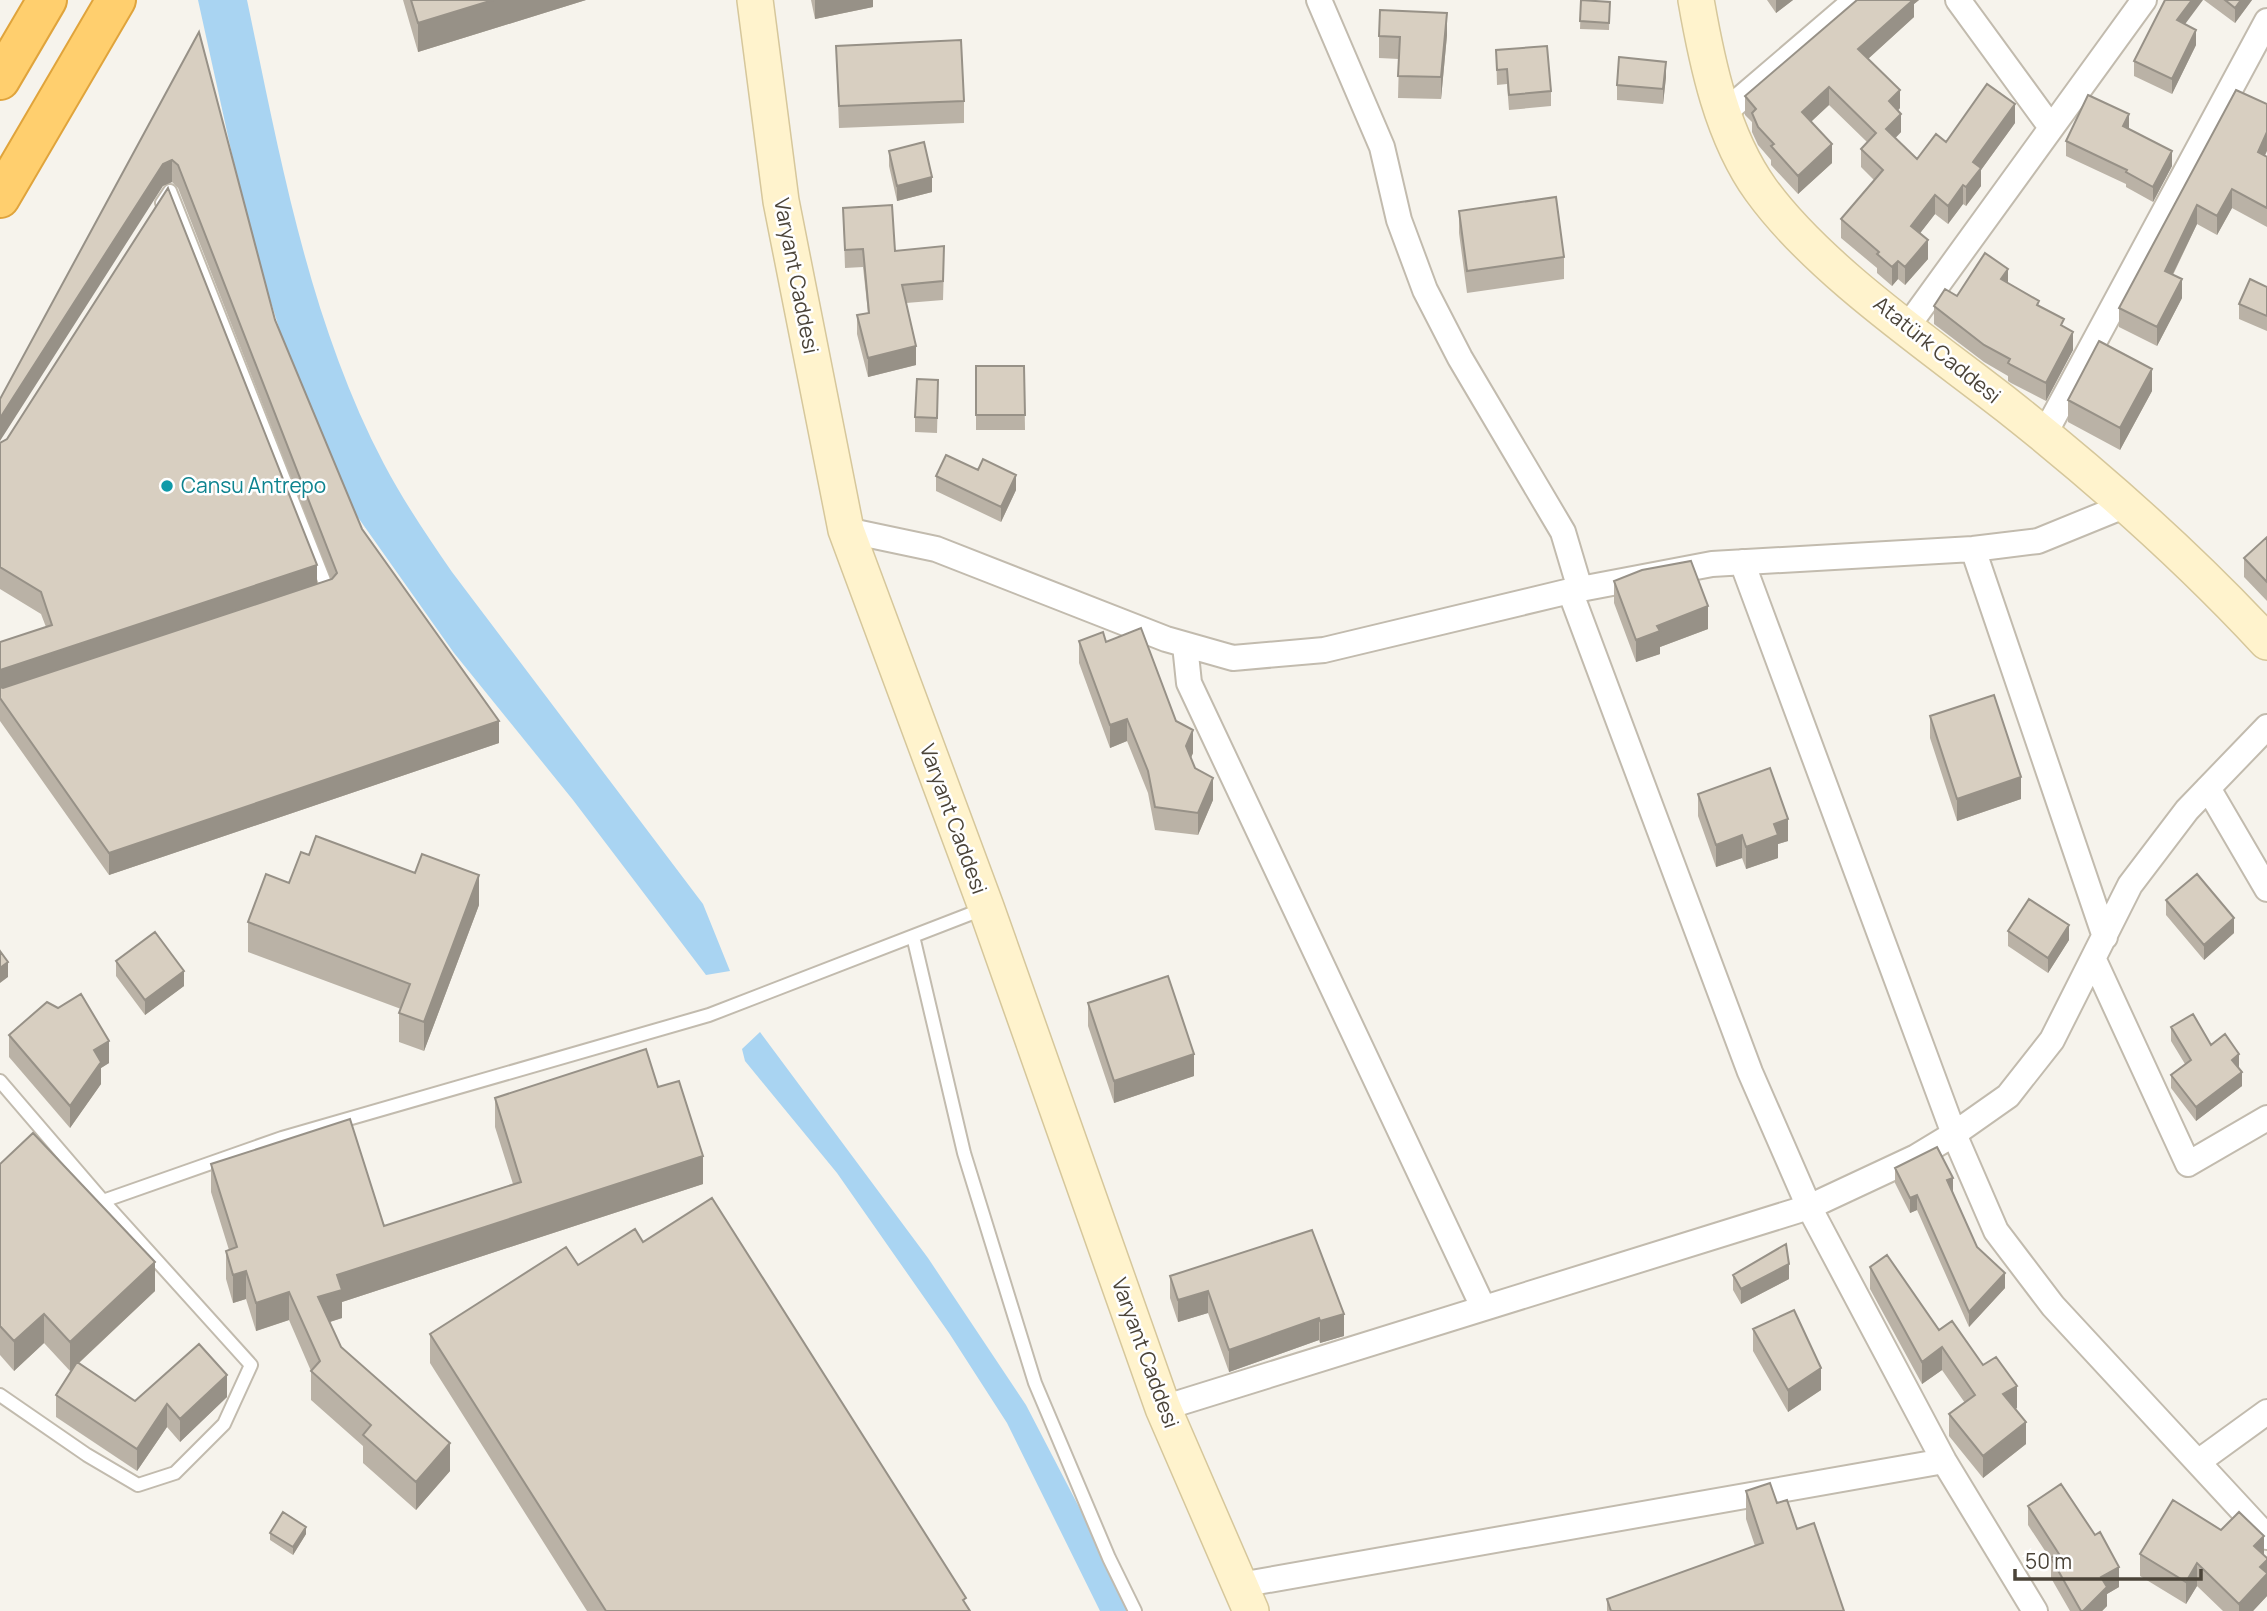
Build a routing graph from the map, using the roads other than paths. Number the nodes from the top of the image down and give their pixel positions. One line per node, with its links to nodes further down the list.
1 (47, 0): 10 (highway)
2 (116, 0): 13 (highway)
3 (755, 0): 18 (street, Varyant Caddesi)
4 (1319, 0): 21 (street)
5 (1696, 0): 11 (street, Atatürk Caddesi)
6 (1856, 0): 11 (street)
7 (1958, 0): 12 (street)
8 (2144, 0): 12 (street)
9 (2267, 21): 16 (street)
10 (0, 80)
11 (1724, 113): 15 (street, Atatürk Caddesi)
12 (2050, 126): 15 (street)
13 (0, 198)
14 (155, 214): 22 (lane)
15 (1907, 327): 16 (street, Atatürk Caddesi)
16 (2044, 435): 17 (street, Atatürk Caddesi)
17 (2124, 506): 19 (street); 23 (street, Atatürk Caddesi)
18 (846, 530): 24 (street); 28 (street, Varyant Caddesi)
19 (1973, 549): 20 (street); 30 (street)
20 (1742, 562): 21 (street); 34 (street)
21 (1575, 590): 24 (street); 36 (street)
22 (316, 597)
23 (2267, 642)
24 (1185, 645): 37 (street)
25 (2267, 727): 26 (street)
26 (2208, 789): 27 (street); 30 (street)
27 (2267, 889)
28 (986, 907): 29 (lane); 39 (street, Varyant Caddesi)
29 (913, 936): 35 (lane); 45 (lane)
30 (2105, 937): 31 (street)
31 (2094, 960): 33 (street); 34 (street)
32 (0, 1081): 35 (lane)
33 (2267, 1118)
34 (1954, 1134): 36 (street); 42 (street)
35 (103, 1201): 38 (lane)
36 (1810, 1207): 37 (street); 41 (street)
37 (1483, 1307): 39 (street)
38 (0, 1395)
39 (1163, 1408): 44 (street, Varyant Caddesi)
40 (2267, 1412): 42 (street)
41 (1944, 1461): 44 (street); 46 (street)
42 (2198, 1462): 43 (street)
43 (2267, 1537)
44 (1245, 1598)
45 (1135, 1611)
46 (2035, 1611)

